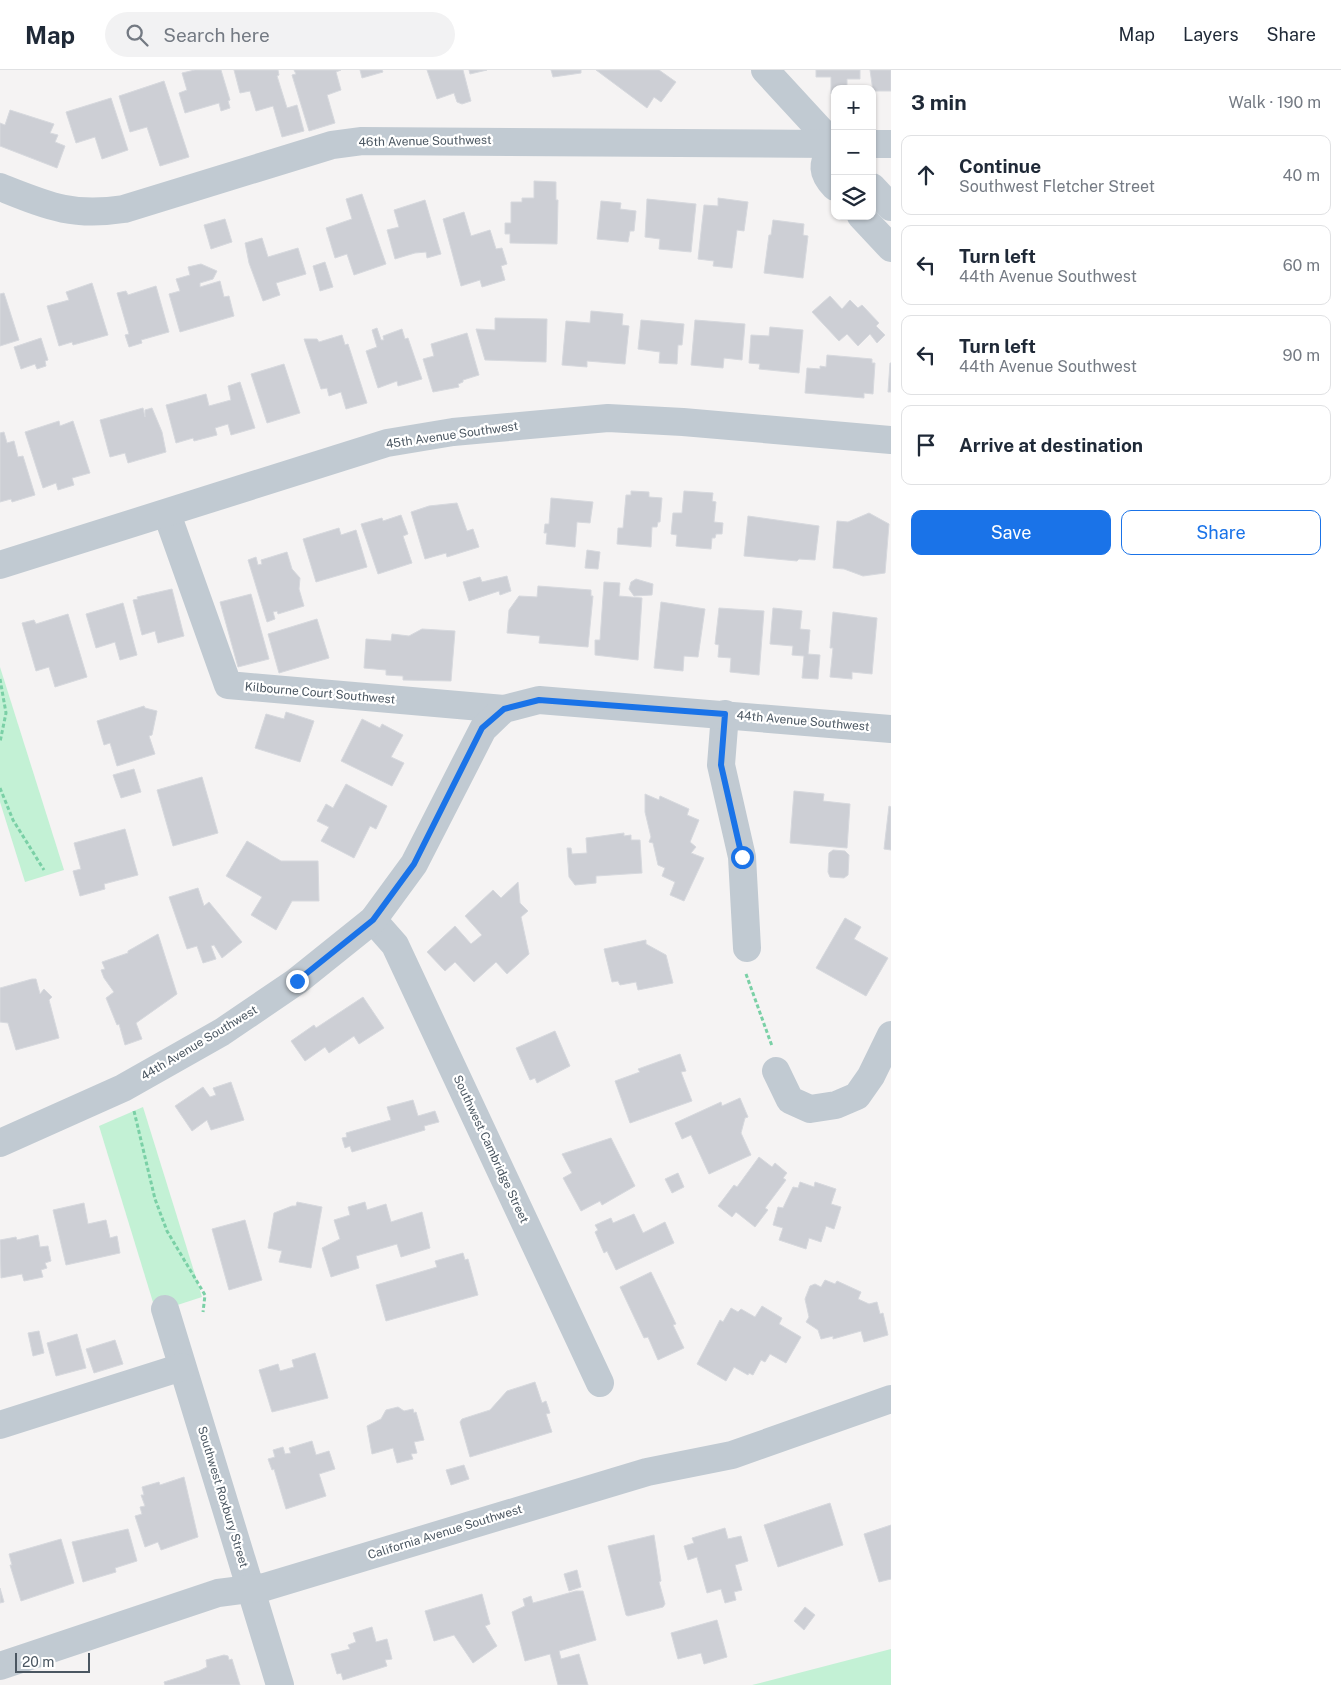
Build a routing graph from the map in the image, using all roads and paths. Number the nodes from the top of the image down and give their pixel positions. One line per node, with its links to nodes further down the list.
1 (765, 70): 2 (street)
2 (831, 142)
3 (876, 144): 4 (street)
4 (891, 144)
5 (831, 145): 8 (street, 46th Avenue Southwest)
6 (831, 151): 7 (street)
7 (831, 183)
8 (0, 187)
9 (876, 191): 10 (street)
10 (891, 207)
11 (865, 220): 12 (street)
12 (891, 248)
13 (891, 440): 14 (street, 45th Avenue Southwest)
14 (167, 514): 15 (street, 45th Avenue Southwest); 17 (street, Kilbourne Court Southwest)
15 (0, 565)
16 (0, 679): 20 (path)
17 (504, 709): 18 (street, 44th Avenue Southwest); 23 (street, 44th Avenue Southwest)
18 (725, 714): 19 (street, 44th Avenue Southwest); 24 (street)
19 (891, 730)
20 (0, 742)
21 (0, 788): 22 (path)
22 (44, 870)
23 (373, 920): 28 (street, 44th Avenue Southwest); 32 (street, Southwest Cambridge Street)
24 (746, 959): 26 (path)
25 (891, 1035): 26 (street)
26 (776, 1071)
27 (131, 1104): 30 (path)
28 (0, 1143)
29 (165, 1309): 31 (street, Southwest Roxbury Street)
30 (203, 1312)
31 (182, 1367): 34 (street); 35 (street, Southwest Roxbury Street)
32 (600, 1383)
33 (891, 1399): 35 (street, California Avenue Southwest)
34 (0, 1426)
35 (251, 1589): 36 (street, California Avenue Southwest); 37 (street, Southwest Roxbury Street)
36 (0, 1666)
37 (280, 1685)

